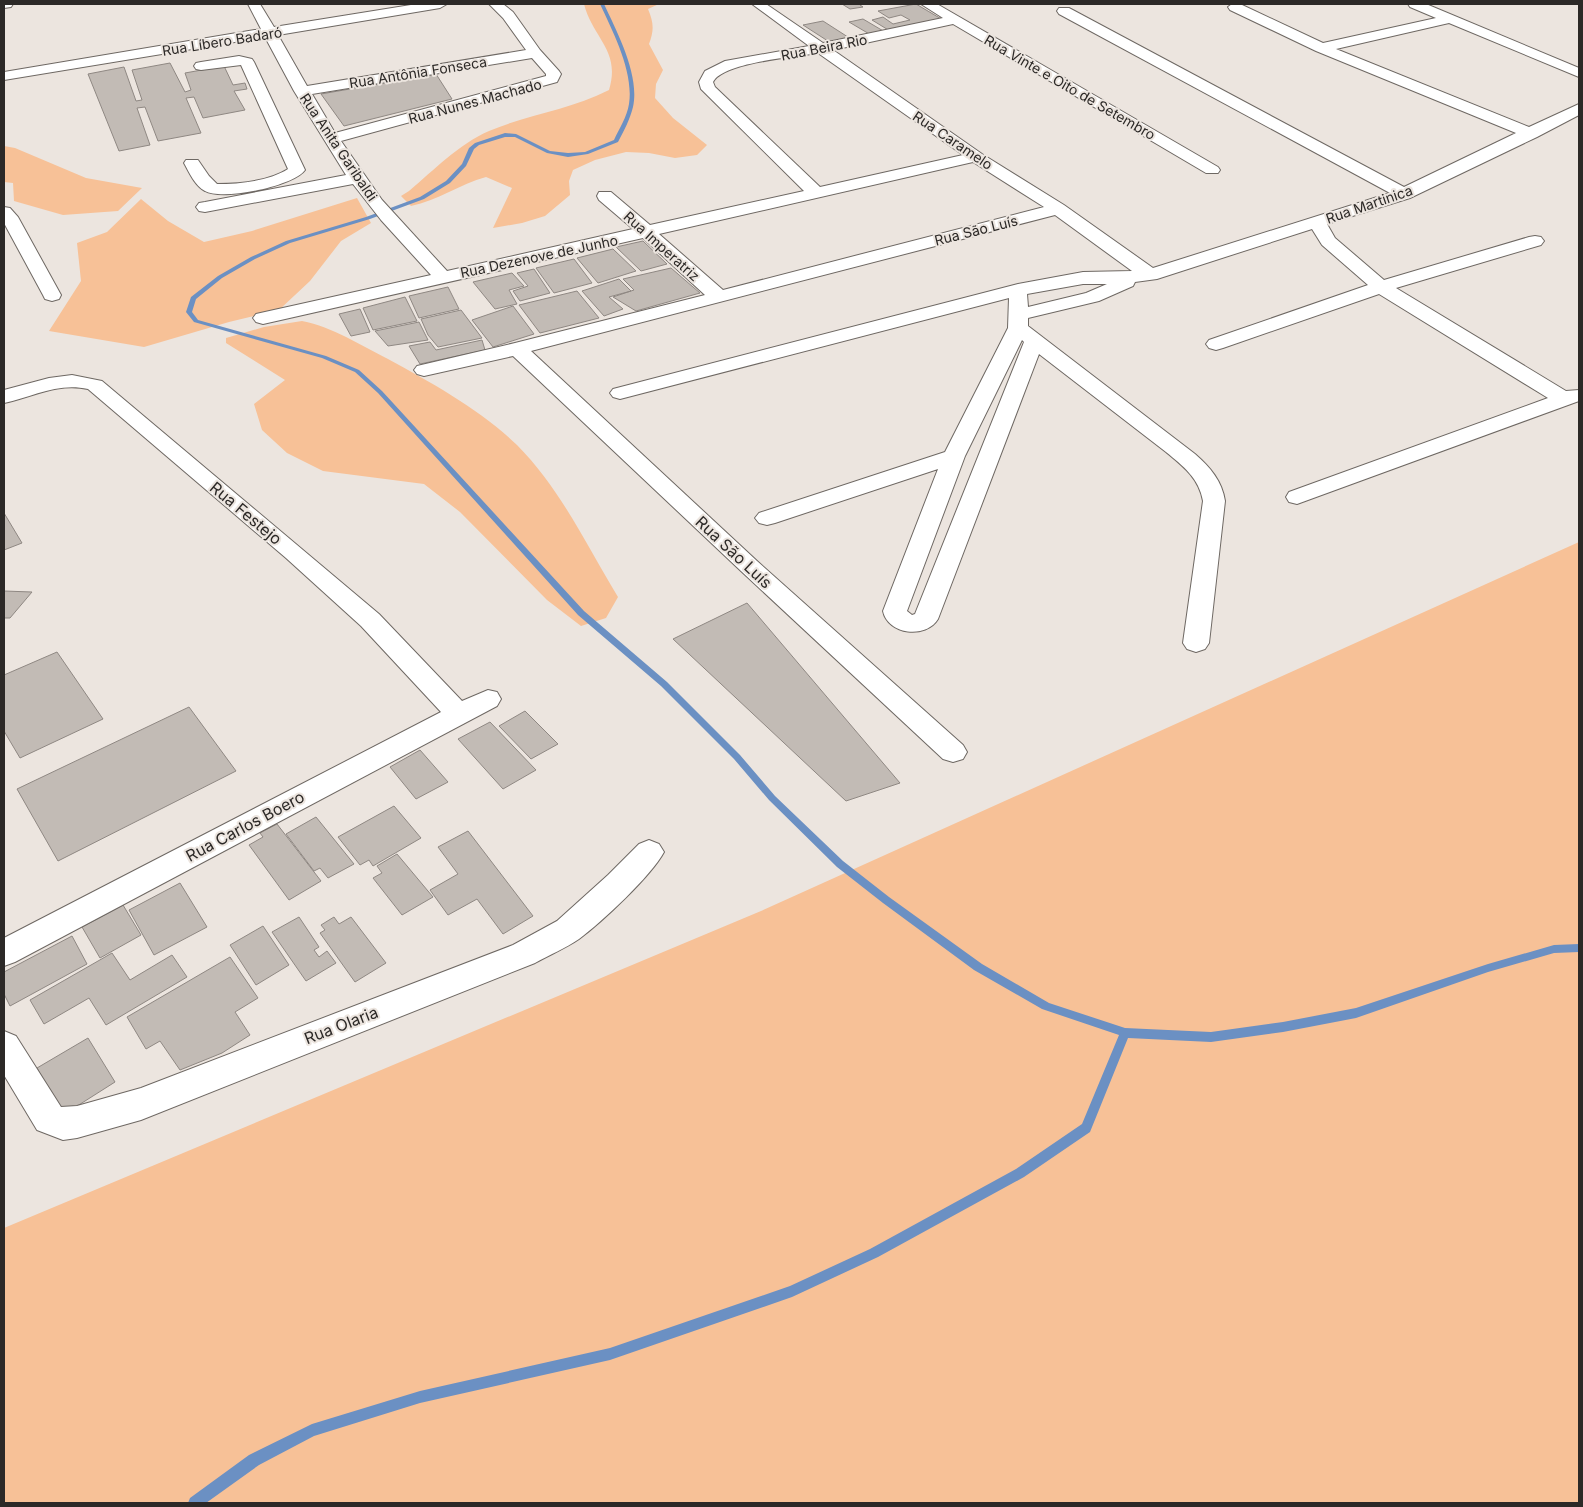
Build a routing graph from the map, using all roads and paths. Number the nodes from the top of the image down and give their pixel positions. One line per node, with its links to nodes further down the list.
1 (254, 4): 11 (street, Rua Anita Garibaldi)
2 (440, 4): 11 (street, Rua Líbero Badaró)
3 (495, 4): 14 (street, Rua Nunes Machado)
4 (758, 4): 12 (street, Rua Caramelo)
5 (928, 4): 10 (street, Rua Vinte e Oito de Setembro)
6 (1415, 4): 9 (street)
7 (1235, 7): 13 (street)
8 (1064, 11): 29 (street)
9 (1449, 19): 13 (street); 16 (street)
10 (955, 20): 12 (street, Rua Beira Rio); 26 (street, Rua Vinte e Oito de Setembro)
11 (270, 33): 17 (street, Rua Líbero Badaró); 18 (street, Rua Anita Garibaldi)
12 (821, 48): 24 (street, Rua Caramelo); 28 (street, Rua Beira Rio)
13 (1322, 48): 22 (street)
14 (535, 53): 20 (street, Rua Antônia Fonseca); 23 (street, Rua Nunes Machado)
15 (201, 66): 19 (street)
16 (1579, 73)
17 (4, 76)
18 (293, 77): 19 (street); 20 (street, Rua Anita Garibaldi)
19 (257, 84): 25 (street)
20 (301, 91): 23 (street, Rua Anita Garibaldi)
21 (1579, 110): 22 (street, Rua Martinica)
22 (1531, 134): 29 (street, Rua Martinica)
23 (331, 138): 27 (street, Rua Anita Garibaldi)
24 (976, 157): 28 (street, Rua Dezenove de Junho); 32 (street, Rua Caramelo)
25 (192, 163)
26 (1212, 170)
27 (357, 178): 31 (street); 38 (street, Rua Anita Garibaldi)
28 (815, 192): 35 (street, Rua Dezenove de Junho)
29 (1404, 194): 34 (street, Rua Martinica)
30 (605, 196): 35 (street, Rua Imperatriz)
31 (205, 208)
32 (1058, 209): 37 (street, Rua Caramelo); 42 (street, Rua São Luís)
33 (4, 212): 41 (street)
34 (1317, 222): 37 (street, Rua Martinica); 39 (street)
35 (648, 233): 38 (street, Rua Dezenove de Junho); 42 (street, Rua Imperatriz)
36 (1536, 241): 39 (street)
37 (1143, 275): 40 (street); 44 (street)
38 (443, 277): 43 (street, Rua Dezenove de Junho)
39 (1381, 286): 45 (street); 49 (street)
40 (1018, 290): 44 (street); 48 (street)
41 (52, 295)
42 (718, 296): 46 (street, Rua São Luís)
43 (263, 318)
44 (1024, 327): 51 (street); 51 (street); 54 (street)
45 (1216, 344)
46 (517, 349): 47 (street, Rua São Luís); 57 (street, Rua São Luís)
47 (424, 370)
48 (620, 393)
49 (1572, 396): 52 (street)
50 (4, 397): 56 (street, Rua Festejo)
51 (954, 456): 53 (street)
52 (1297, 497)
53 (767, 518)
54 (1196, 643)
55 (488, 699): 56 (street, Rua Carlos Boero)
56 (458, 713): 59 (street, Rua Carlos Boero)
57 (953, 752)
58 (649, 852): 60 (street, Rua Olaria)
59 (4, 954)
60 (4, 1046)

